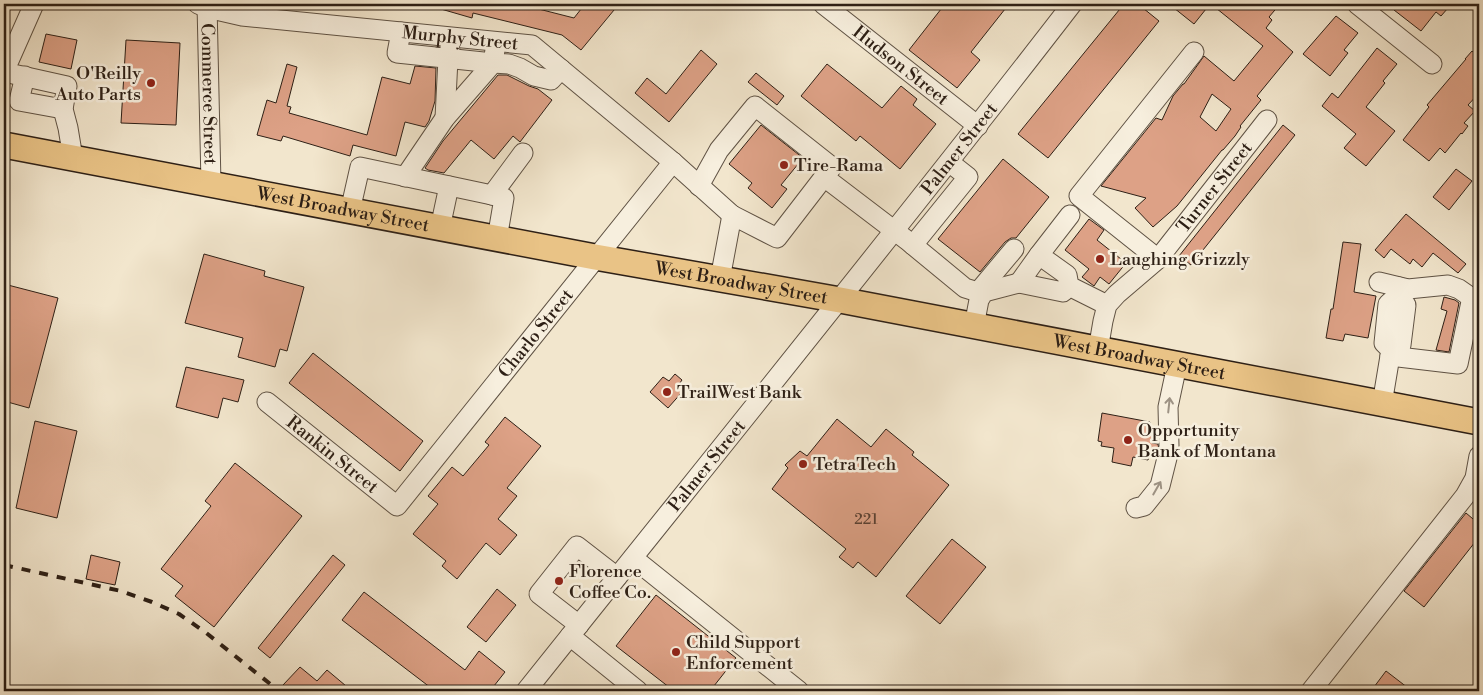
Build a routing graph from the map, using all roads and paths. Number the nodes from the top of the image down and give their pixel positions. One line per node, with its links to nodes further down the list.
1 (34, 4): 16 (street)
2 (823, 4): 21 (street, Hudson Street)
3 (1072, 4): 21 (street, Palmer Street)
4 (1357, 4): 14 (street)
5 (204, 5): 6 (street, Murphy Street); 29 (street, Commerce Street)
6 (401, 32): 7 (street, Murphy Street); 11 (street)
7 (431, 35): 8 (street, Murphy Street); 11 (street)
8 (461, 38): 9 (street, Murphy Street); 12 (street)
9 (496, 41): 13 (street); 15 (street, Murphy Street)
10 (1194, 52): 43 (street)
11 (428, 56): 12 (street)
12 (457, 60): 13 (street); 19 (street)
13 (493, 63): 15 (street); 19 (street)
14 (1432, 64)
15 (561, 69): 25 (street, Murphy Street)
16 (4, 72): 17 (street)
17 (26, 76): 18 (street); 18 (street)
18 (63, 109): 24 (street)
19 (445, 118): 27 (street)
20 (1267, 120): 43 (street, Turner Street)
21 (978, 126): 26 (street, Palmer Street)
22 (4, 146): 24 (main road, West Broadway Street)
23 (524, 153): 32 (street)
24 (73, 158): 29 (main road, West Broadway Street)
25 (673, 162): 31 (street, Murphy Street); 42 (street, Charlo Street)
26 (949, 162): 37 (street, Palmer Street); 39 (street)
27 (405, 177): 30 (street); 33 (street)
28 (824, 177): 31 (street); 34 (street, Murphy Street); 37 (street)
29 (211, 184): 33 (main road, West Broadway Street)
30 (449, 186): 32 (street); 36 (street)
31 (699, 186): 34 (street, Murphy Street)
32 (492, 195): 38 (street)
33 (350, 210): 36 (main road, West Broadway Street)
34 (732, 215): 44 (street)
35 (1070, 215): 41 (street)
36 (440, 228): 38 (main road, West Broadway Street)
37 (895, 230): 39 (street); 50 (street, Palmer Street)
38 (496, 239): 42 (main road, West Broadway Street)
39 (913, 245): 49 (street)
40 (1014, 249): 49 (street)
41 (1039, 254): 46 (street); 47 (street)
42 (595, 258): 44 (main road, West Broadway Street); 61 (street, Charlo Street)
43 (1158, 259): 52 (street, Turner Street)
44 (720, 279): 50 (main road, West Broadway Street)
45 (1379, 282): 48 (street)
46 (1019, 283): 47 (street); 49 (street)
47 (1069, 286): 52 (street)
48 (1398, 291): 51 (street); 55 (street)
49 (981, 292): 53 (street)
50 (840, 300): 53 (main road, West Broadway Street); 63 (street, Palmer Street)
51 (1476, 300): 55 (street)
52 (1107, 305): 54 (street)
53 (974, 326): 54 (main road, West Broadway Street)
54 (1098, 350): 56 (main road, West Broadway Street)
55 (1391, 353): 58 (street)
56 (1177, 365): 58 (main road, West Broadway Street); 62 (street, one-way to 56)
57 (267, 402): 61 (street, Rankin Street)
58 (1382, 404): 59 (main road, West Broadway Street)
59 (1479, 422)
60 (1479, 456): 69 (street)
61 (397, 506)
62 (1136, 508)
63 (632, 558): 64 (street, Palmer Street); 68 (street)
64 (617, 577): 65 (street, Palmer Street); 65 (street)
65 (574, 631): 66 (street, Palmer Street); 67 (street)
66 (526, 691)
67 (638, 691)
68 (800, 691)
69 (1311, 691)

